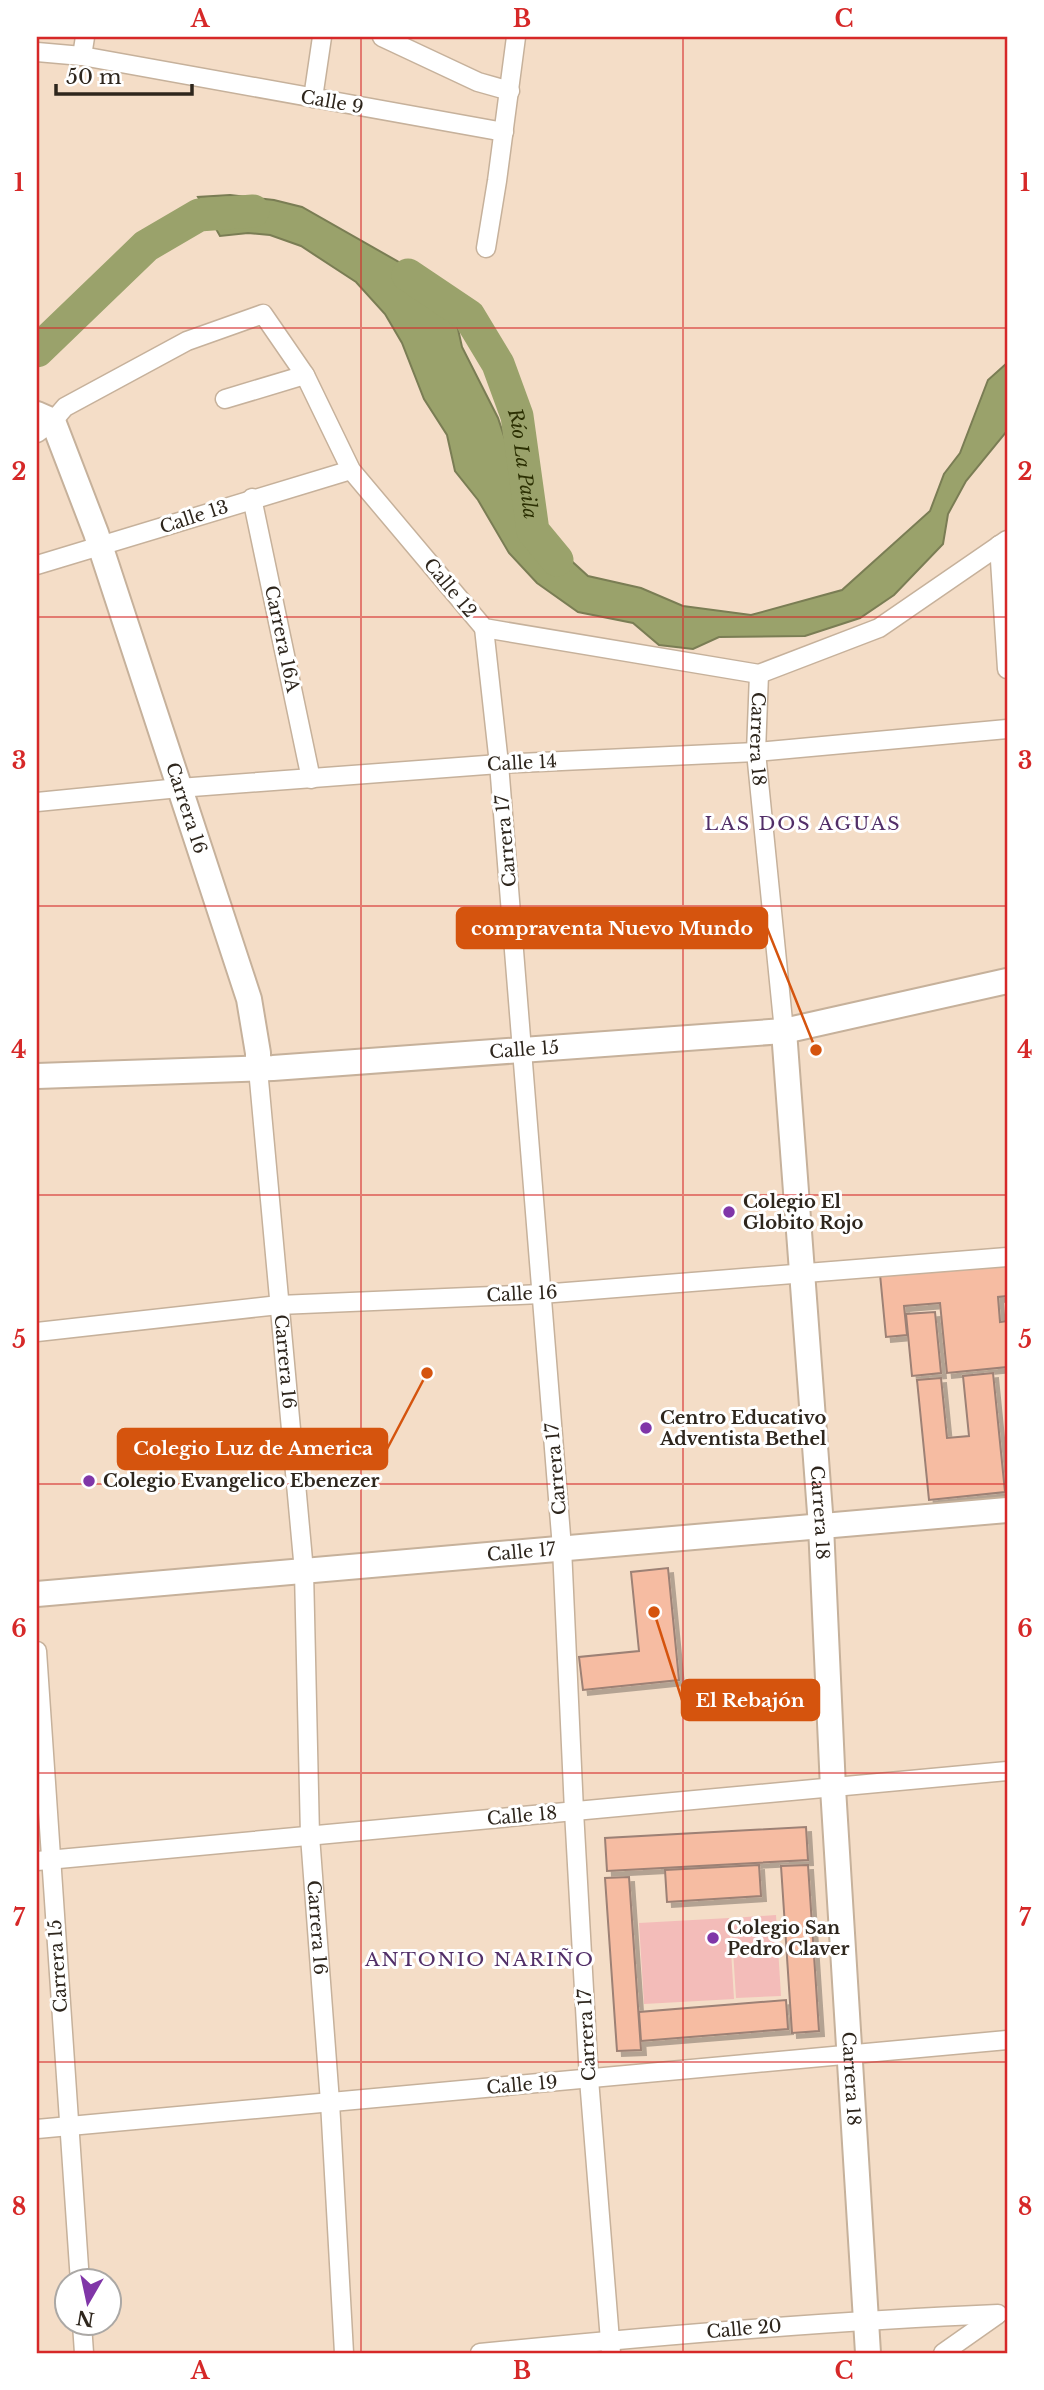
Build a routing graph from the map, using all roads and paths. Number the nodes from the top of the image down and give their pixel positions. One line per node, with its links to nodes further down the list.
1 (85, 37): 6 (street)
2 (322, 37): 8 (street)
3 (382, 37): 7 (street)
4 (516, 37): 7 (street)
5 (37, 52): 6 (street, Calle 9)
6 (82, 56): 8 (street, Calle 9)
7 (510, 91): 9 (street)
8 (313, 98): 9 (street, Calle 9)
9 (504, 132): 10 (street)
10 (486, 248)
11 (305, 375): 12 (street); 13 (street, Calle 12); 14 (street, Calle 12)
12 (225, 399)
13 (42, 423): 17 (street, Carrera 16)
14 (351, 470): 15 (street, Calle 13); 19 (street, Calle 12)
15 (251, 498): 17 (street, Calle 13); 25 (street, Carrera 16A)
16 (1003, 543): 20 (street); 21 (street)
17 (99, 547): 18 (street, Calle 13); 26 (street, Carrera 16)
18 (37, 565)
19 (484, 628): 21 (street, Calle 12); 24 (street, Carrera 17)
20 (1007, 669)
21 (759, 674): 23 (street, Carrera 18)
22 (1007, 729): 23 (street, Calle 14)
23 (755, 752): 24 (street, Calle 14); 29 (street, Carrera 18)
24 (499, 764): 25 (street, Calle 14); 30 (street, Carrera 17)
25 (312, 779): 26 (street, Calle 14)
26 (179, 788): 27 (street, Calle 14); 31 (street, Carrera 16)
27 (37, 802)
28 (1007, 981): 29 (street, Calle 15)
29 (784, 1031): 30 (street, Calle 15); 34 (street, Carrera 18)
30 (523, 1051): 31 (street, Calle 15); 35 (street, Carrera 17)
31 (258, 1069): 32 (street, Calle 15); 36 (street, Carrera 16)
32 (37, 1076)
33 (1007, 1257): 34 (street, Calle 16)
34 (804, 1274): 35 (street, Calle 16); 39 (street, Carrera 18)
35 (541, 1294): 36 (street, Calle 16); 40 (street, Carrera 17)
36 (279, 1305): 37 (street, Calle 16); 41 (street, Carrera 16)
37 (37, 1332)
38 (1007, 1510): 39 (street, Calle 17)
39 (821, 1526): 40 (street, Calle 17); 45 (street, Carrera 18)
40 (562, 1548): 41 (street, Calle 17); 46 (street, Carrera 17)
41 (304, 1571): 42 (street, Calle 17); 47 (street, Carrera 16)
42 (37, 1594)
43 (37, 1651): 48 (street, Carrera 15)
44 (1007, 1771): 45 (street, Calle 18)
45 (832, 1787): 46 (street, Calle 18); 50 (street, Carrera 18)
46 (574, 1811): 47 (street, Calle 18); 51 (street, Carrera 17)
47 (310, 1836): 48 (street, Calle 18); 52 (street, Carrera 16)
48 (44, 1860): 53 (street, Carrera 15)
49 (1007, 2040): 50 (street, Calle 19)
50 (848, 2055): 51 (street, Calle 19); 57 (street, Carrera 18)
51 (589, 2078): 52 (street, Calle 19); 58 (street, Carrera 17)
52 (330, 2102): 53 (street, Calle 19); 59 (street, Carrera 16)
53 (69, 2126): 54 (street, Calle 19); 55 (street, Carrera 15)
54 (37, 2129)
55 (79, 2268)
56 (1003, 2311): 57 (street, Calle 20); 62 (street)
57 (865, 2320): 58 (street, Calle 20); 61 (street, Carrera 18)
58 (611, 2347): 60 (street, Calle 20)
59 (344, 2353)
60 (480, 2353)
61 (867, 2353)
62 (943, 2353)

